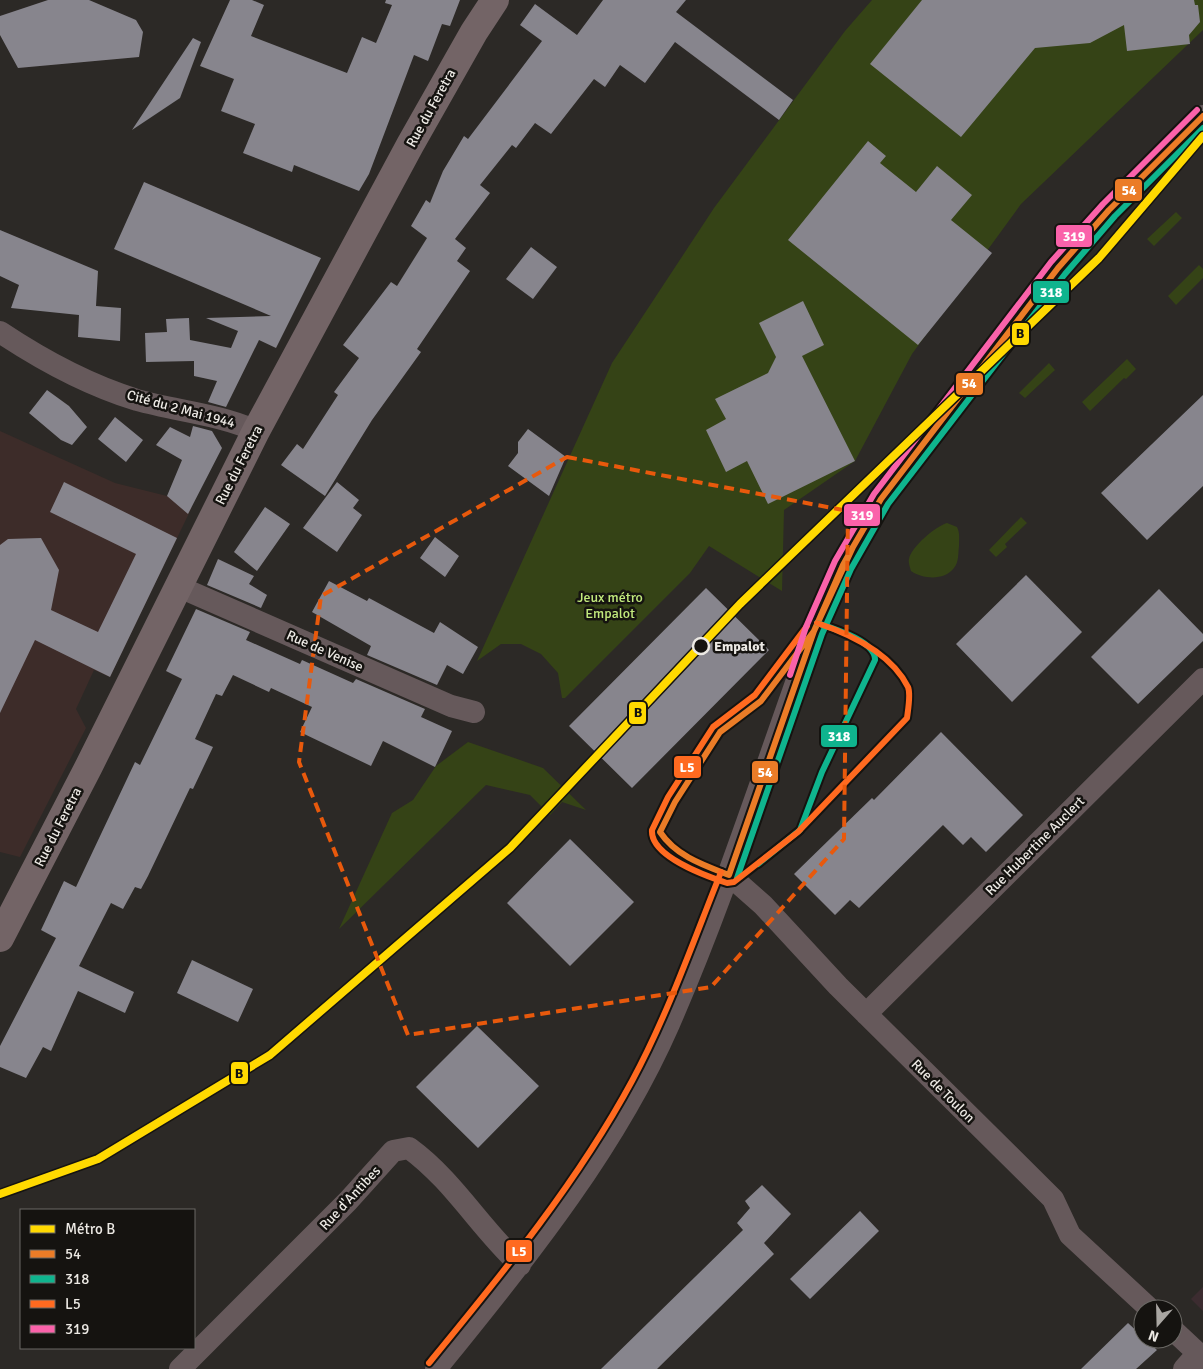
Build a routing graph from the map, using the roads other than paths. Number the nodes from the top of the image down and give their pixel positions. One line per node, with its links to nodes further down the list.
1 (495, 0): 4 (street, Rue du Feretra)
2 (1203, 116): 8 (street)
3 (0, 332): 4 (street, Cité du 2 Mai 1944)
4 (256, 431): 5 (street, Rue du Feretra)
5 (177, 586): 7 (street, Rue de Venise); 9 (street, Rue du Feretra)
6 (1203, 679): 10 (street, Rue Hubertine Auclert)
7 (474, 712)
8 (729, 875): 10 (street, Rue de Toulon); 11 (street)
9 (0, 938)
10 (866, 1014): 12 (street, Rue de Toulon)
11 (520, 1265): 15 (street, Rue d'Antibes); 16 (street)
12 (1139, 1299)
13 (1183, 1344): 14 (street)
14 (1195, 1360)
15 (180, 1369)
16 (436, 1369)

